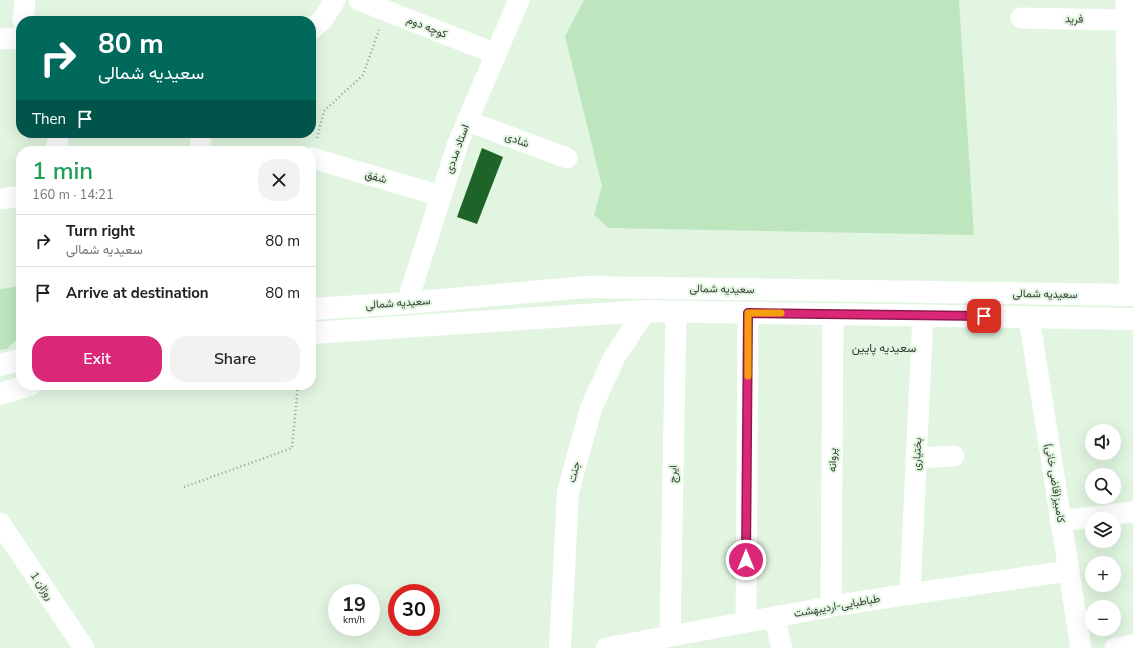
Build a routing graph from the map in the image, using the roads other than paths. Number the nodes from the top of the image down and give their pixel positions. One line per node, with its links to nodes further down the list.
1 (25, 0): 5 (street)
2 (335, 0): 8 (street)
3 (359, 0): 11 (street, کوچه دوم)
4 (519, 0): 11 (street, استاد مددی)
5 (23, 16)
6 (1021, 18): 7 (street, فرید)
7 (1128, 24): 18 (street)
8 (316, 26)
9 (16, 38): 10 (street)
10 (0, 39)
11 (496, 54): 12 (street, استاد مددی)
12 (467, 121): 13 (street, شادی); 15 (street, استاد مددی)
13 (567, 158)
14 (316, 159): 15 (street, شفق)
15 (441, 196): 19 (street, استاد مددی)
16 (16, 197): 17 (street)
17 (0, 199)
18 (1131, 295): 19 (main road, سعیدیه شمالی)
19 (407, 303): 20 (main road, سعیدیه شمالی); 28 (main road)
20 (316, 309)
21 (645, 311): 22 (main road); 28 (main road); 48 (main road, جنت)
22 (676, 312): 23 (main road); 44 (street, ایرج)
23 (748, 313): 24 (main road); 43 (street)
24 (832, 314): 25 (main road); 41 (street, پروانه)
25 (923, 315): 26 (main road); 35 (street, بختیاری)
26 (1029, 317): 27 (main road); 37 (street, کامبیز(قاضی خانی))
27 (1133, 319)
28 (409, 327): 29 (main road)
29 (316, 333)
30 (16, 361): 31 (main road)
31 (0, 365)
32 (16, 389): 33 (main road)
33 (0, 394)
34 (954, 456): 35 (street)
35 (916, 458): 40 (street, بختیاری)
36 (1133, 512): 37 (street)
37 (1060, 521): 39 (street, کامبیز(قاضی خانی))
38 (0, 523): 47 (street, روژان 1)
39 (1069, 571): 40 (street, طباطبایی-اردیبهشت); 51 (street, کامبیز(قاضی خانی))
40 (910, 594): 41 (street, طباطبایی-اردیبهشت)
41 (831, 606): 42 (street, طباطبایی-اردیبهشت)
42 (774, 617): 43 (street, طباطبایی-اردیبهشت); 50 (street)
43 (746, 622): 44 (street, طباطبایی-اردیبهشت)
44 (670, 636): 45 (street, طباطبایی-اردیبهشت)
45 (638, 645): 49 (street, طباطبایی-اردیبهشت)
46 (1133, 645): 52 (street)
47 (84, 648)
48 (560, 648)
49 (606, 648)
50 (782, 648)
51 (1081, 648)
52 (1115, 648)

